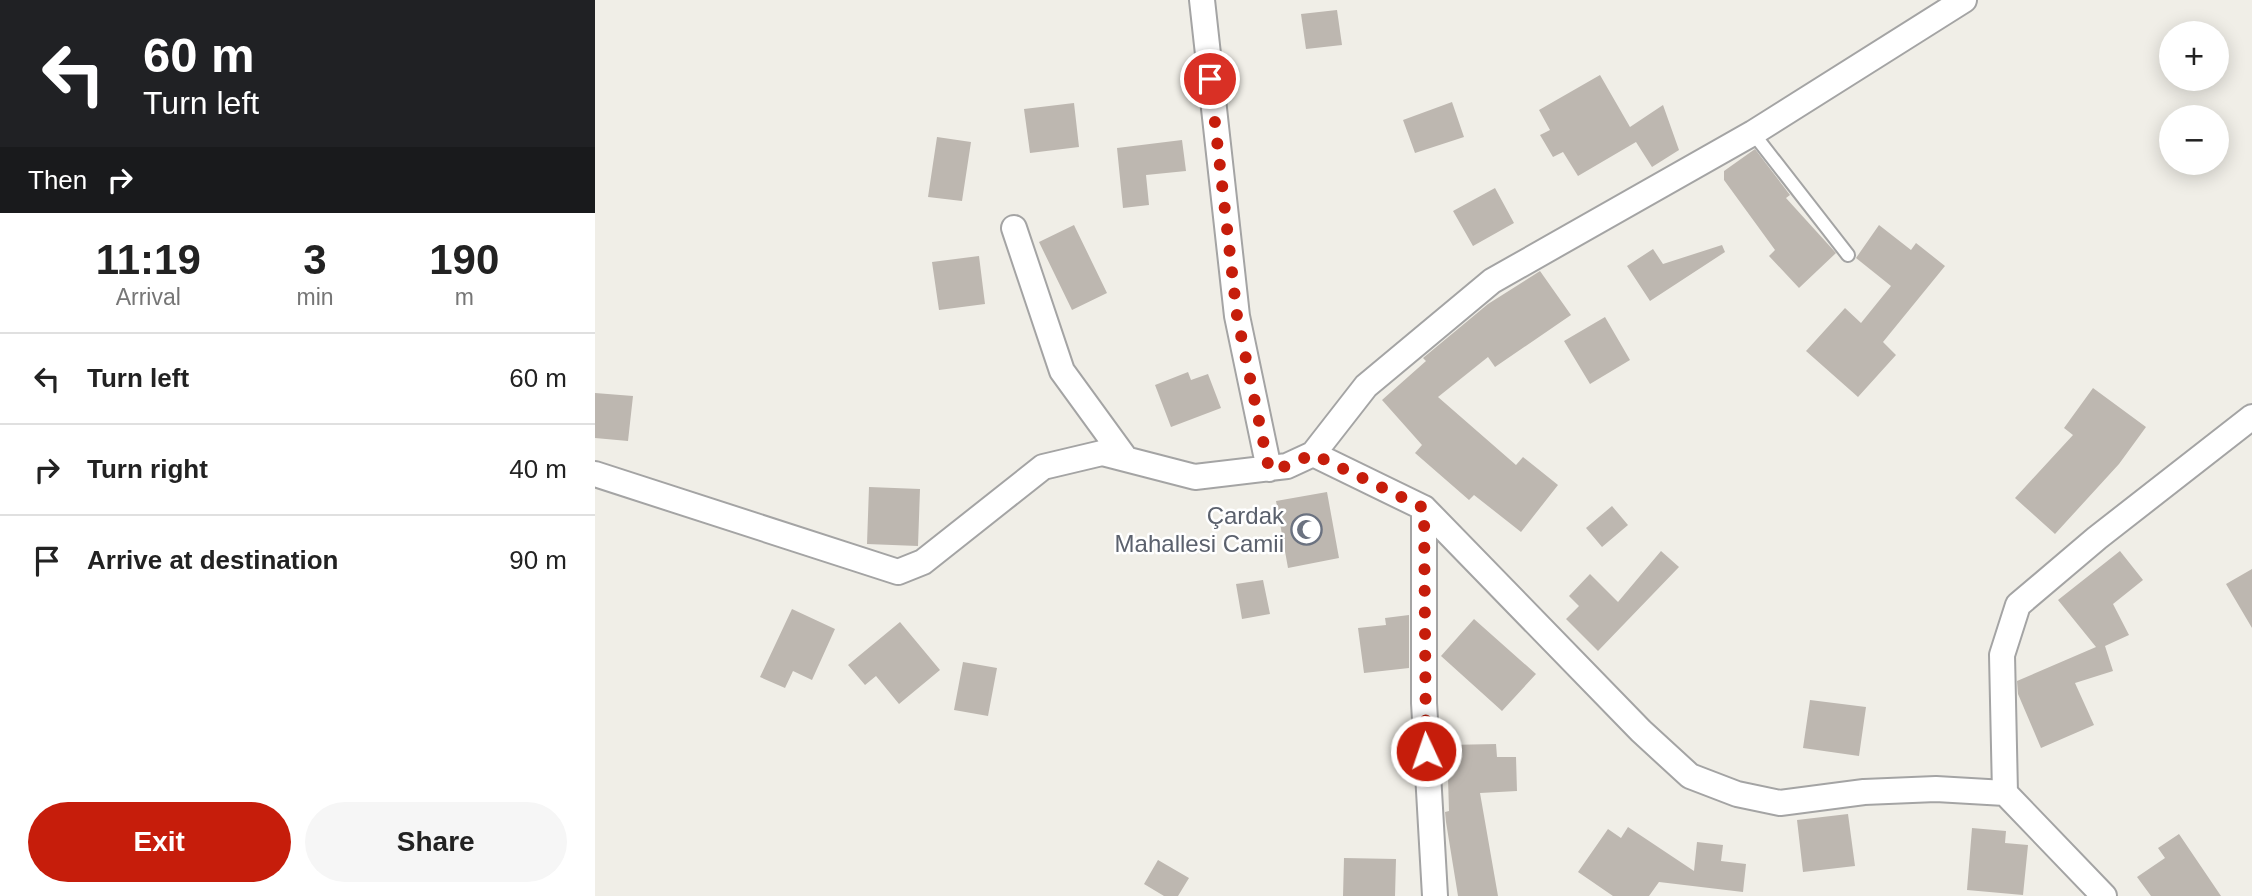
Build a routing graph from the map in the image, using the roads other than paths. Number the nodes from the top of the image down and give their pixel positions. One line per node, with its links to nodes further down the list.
1 (1202, 0): 9 (street)
2 (1964, 0): 3 (street)
3 (1753, 133): 5 (lane); 7 (street)
4 (1014, 228): 8 (street)
5 (1848, 255)
6 (2252, 417): 12 (street)
7 (1313, 454): 9 (street); 11 (street)
8 (1126, 459): 9 (street); 10 (street)
9 (1269, 469)
10 (595, 474)
11 (1424, 508): 12 (street); 13 (street)
12 (2005, 793): 14 (street)
13 (1435, 896)
14 (2104, 896)

